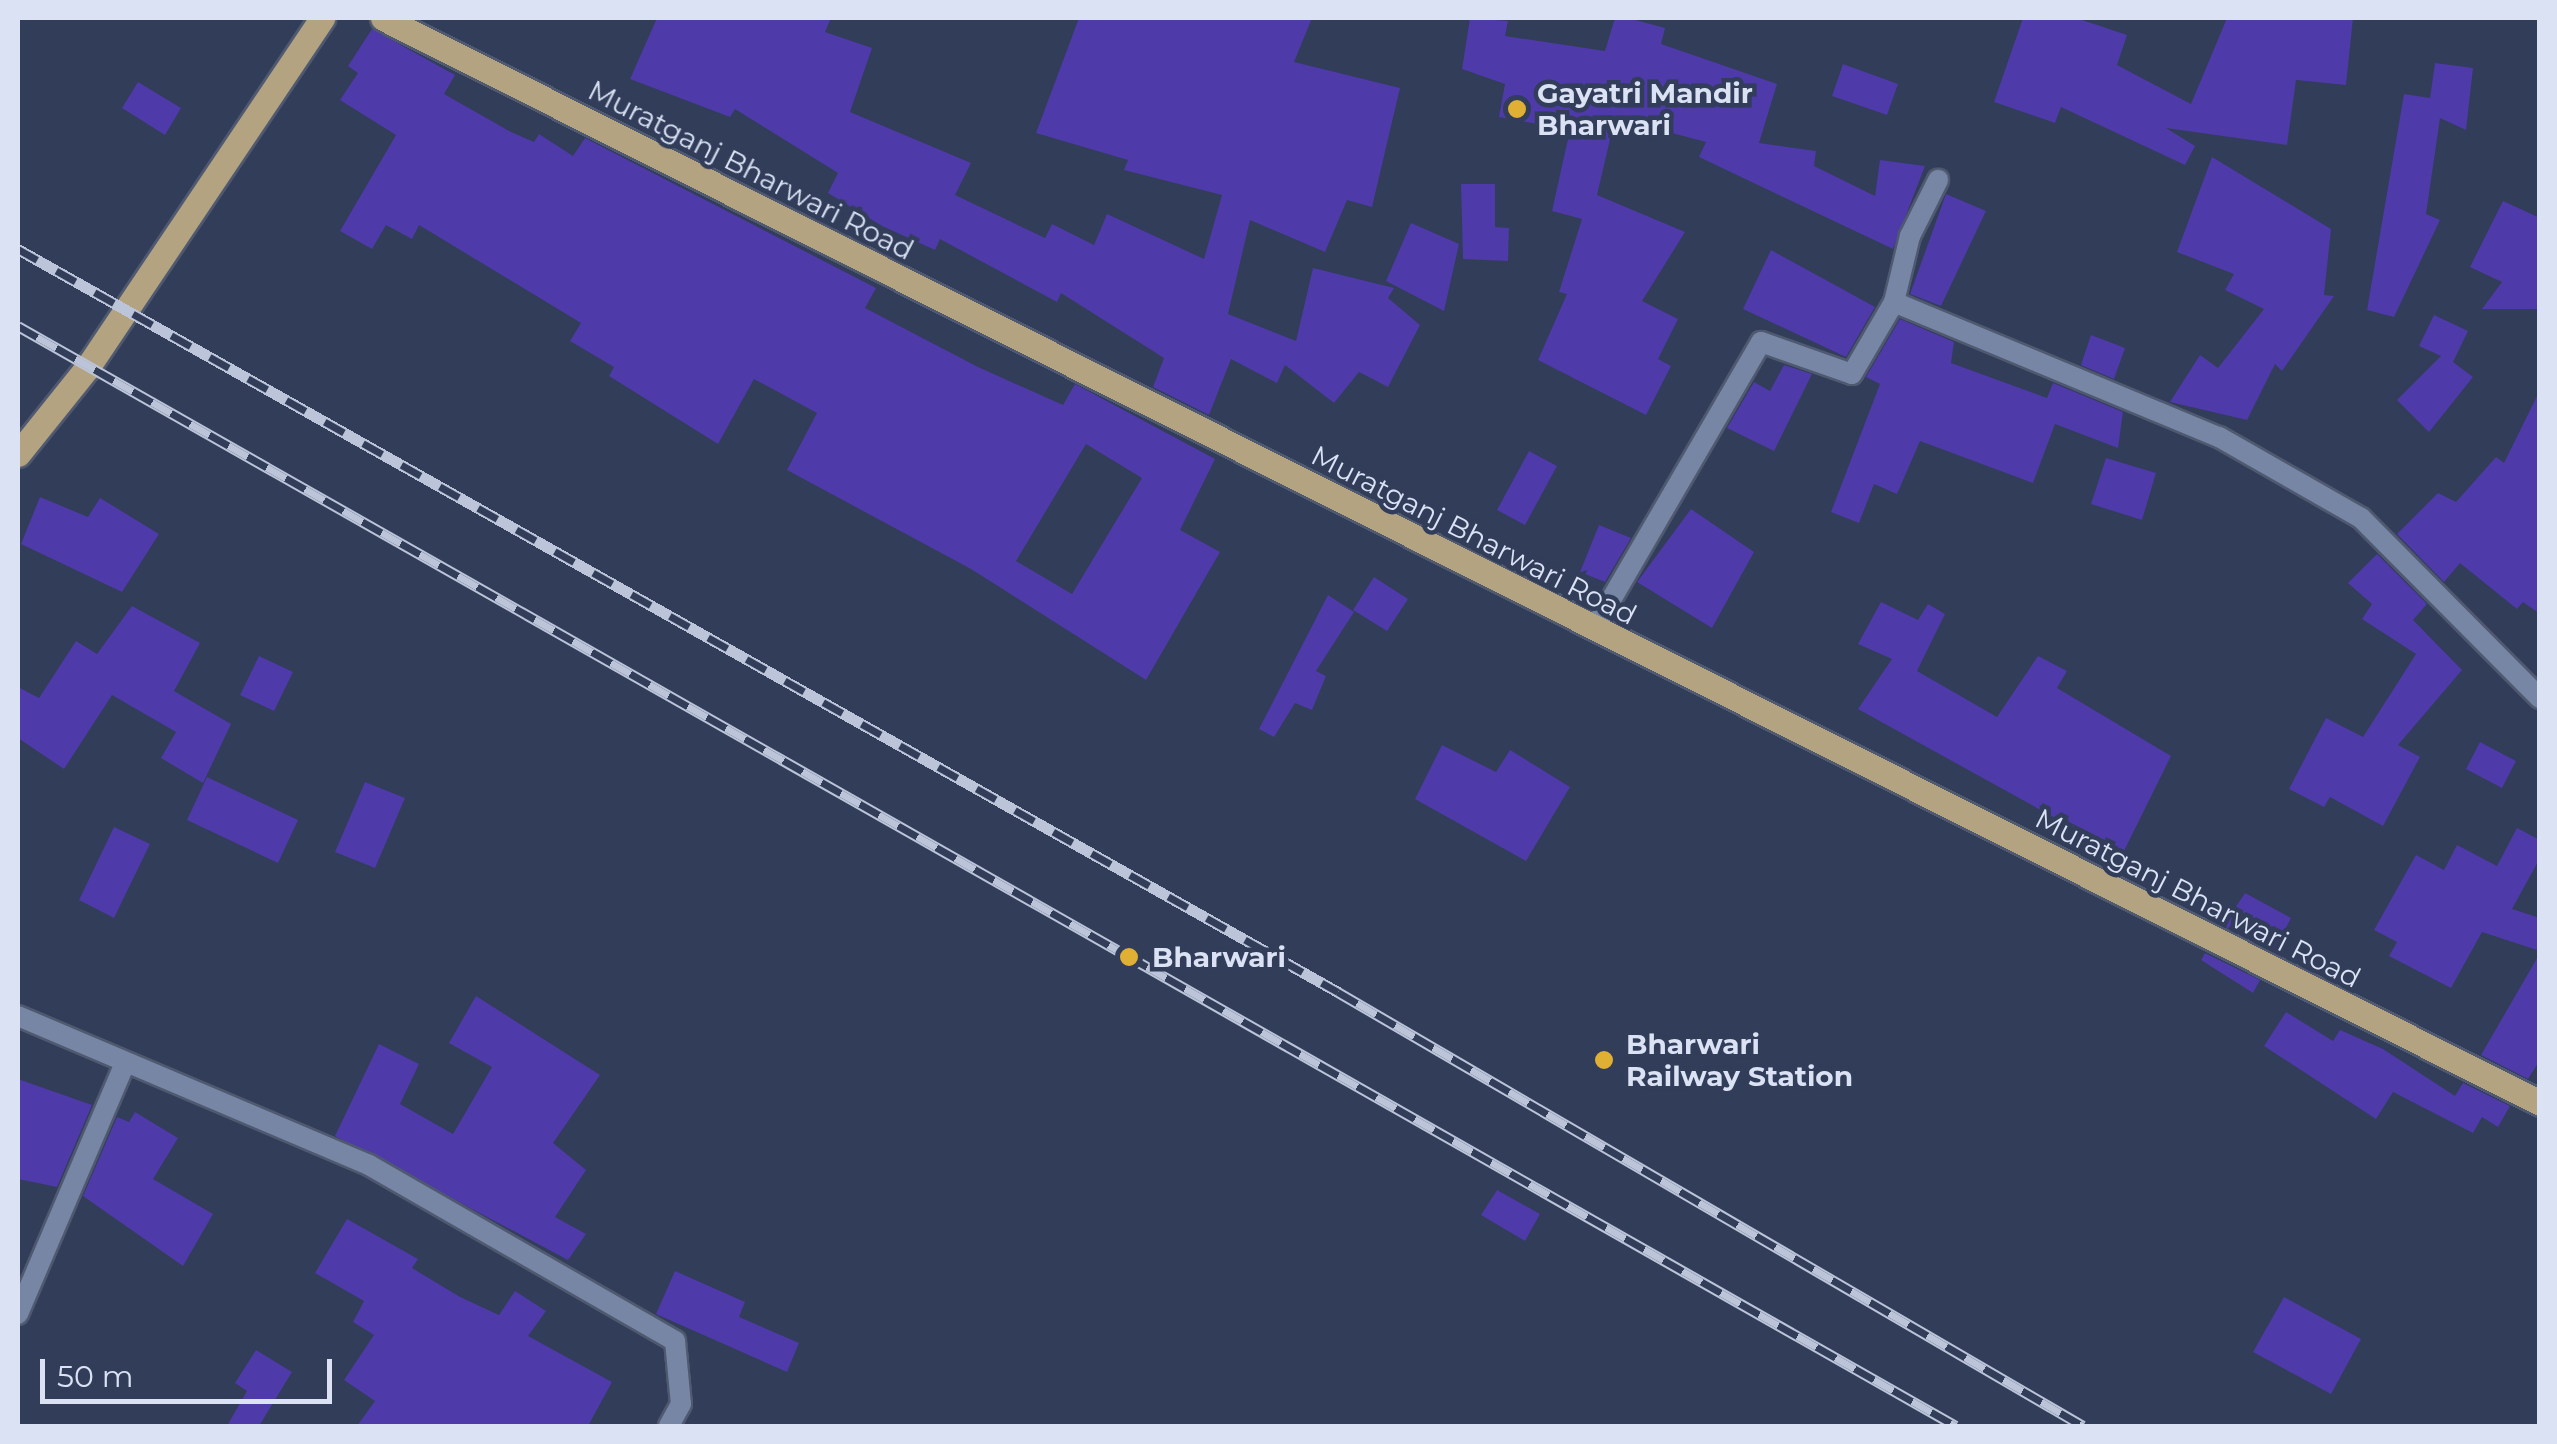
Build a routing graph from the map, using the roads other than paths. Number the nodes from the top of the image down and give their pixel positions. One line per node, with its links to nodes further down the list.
1 (322, 18): 5 (main road)
2 (383, 18): 6 (main road, Muratganj Bharwari Road)
3 (1938, 180): 4 (street)
4 (1894, 302): 6 (street); 7 (street)
5 (20, 453)
6 (1594, 629): 10 (main road, Muratganj Bharwari Road)
7 (2540, 698)
8 (18, 1016): 9 (street)
9 (123, 1068): 11 (street); 12 (street)
10 (2540, 1103)
11 (18, 1314)
12 (668, 1426)

